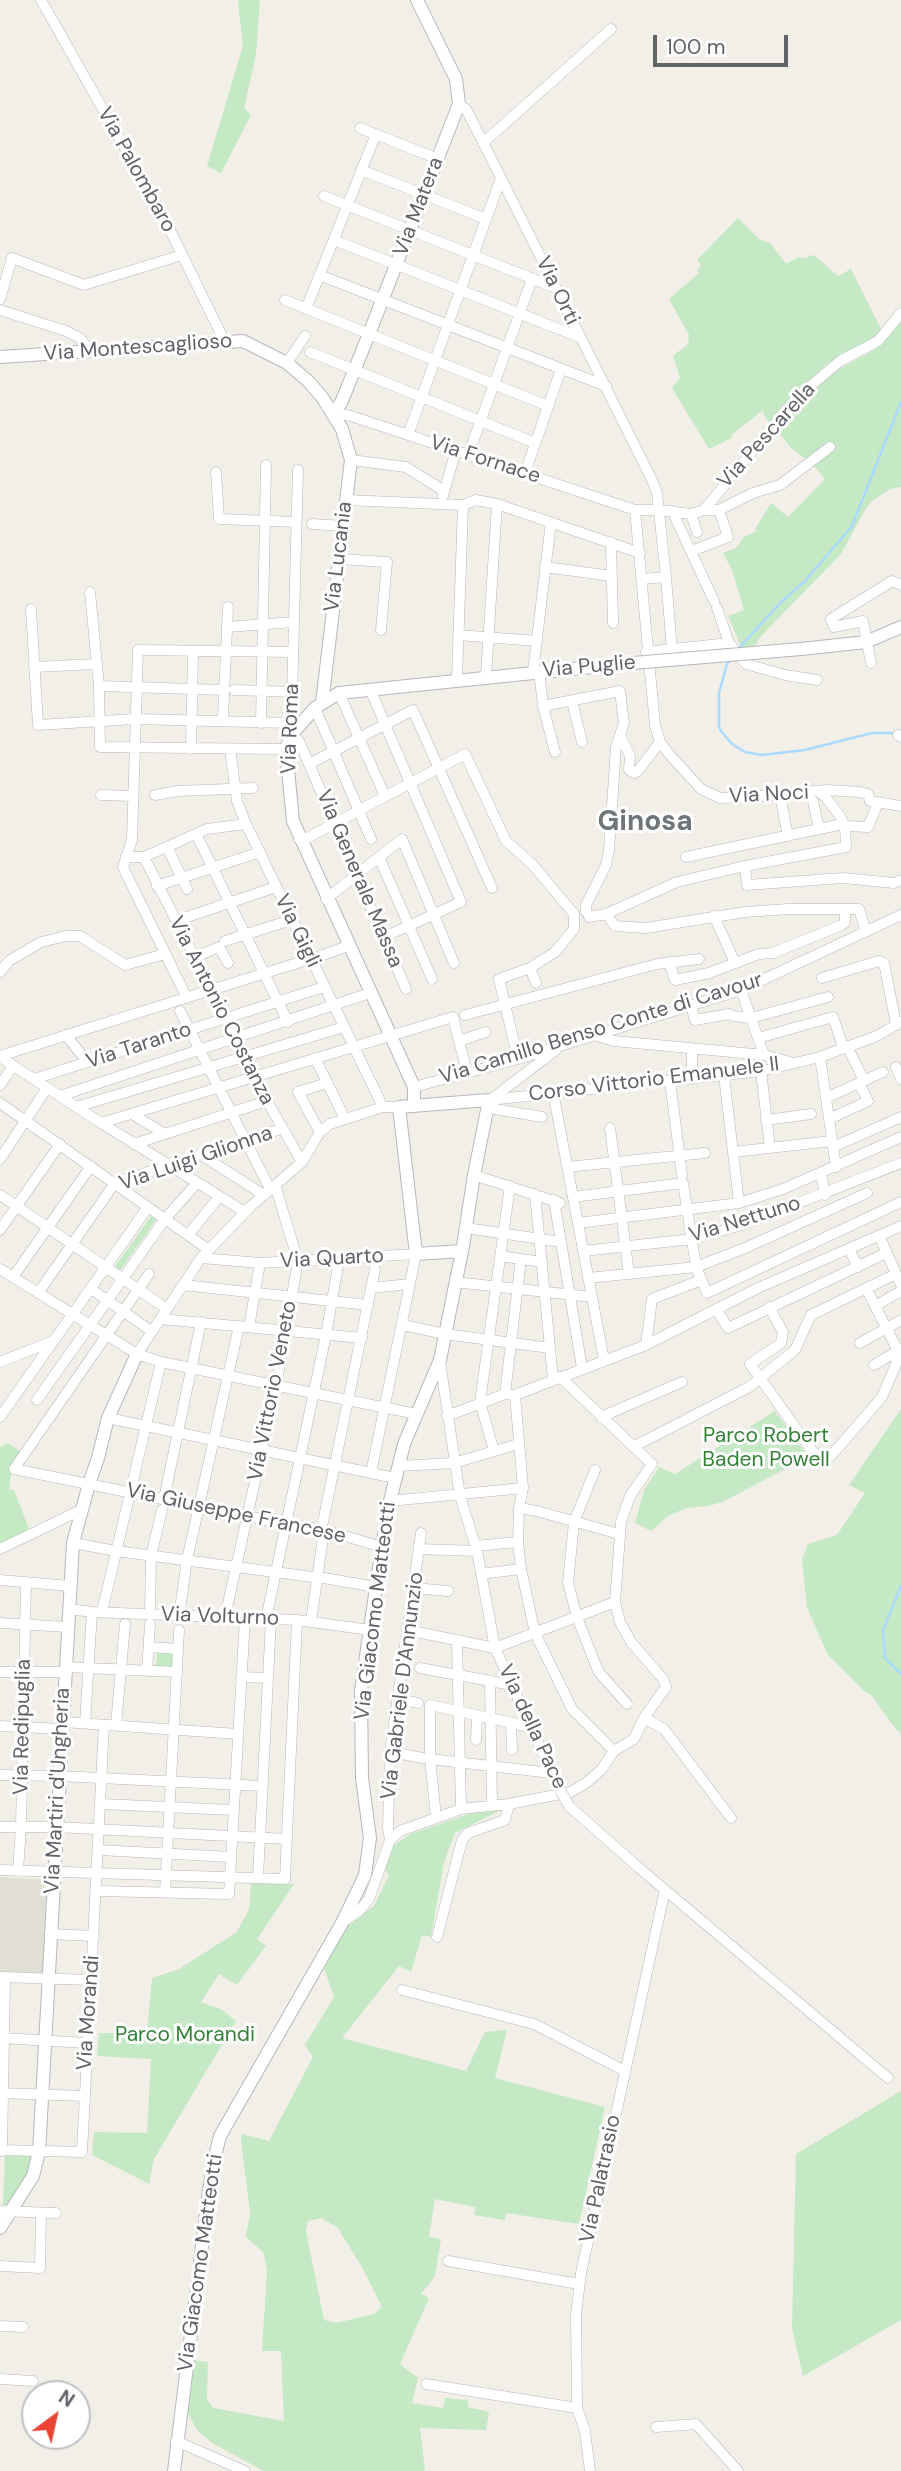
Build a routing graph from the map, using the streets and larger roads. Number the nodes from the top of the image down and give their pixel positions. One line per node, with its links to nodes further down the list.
1 (41, 0): 17 (street, Via Palombaro)
2 (417, 0): 4 (street)
3 (611, 29): 7 (street)
4 (459, 103): 7 (street, Via Orti); 8 (street, Via Matera)
5 (360, 128): 6 (street)
6 (376, 134): 8 (street); 9 (street)
7 (483, 143): 10 (street, Via Orti)
8 (438, 159): 11 (street, Via Matera)
9 (361, 170): 11 (street); 13 (street)
10 (501, 178): 14 (street); 22 (street, Via Orti)
11 (424, 195): 14 (street); 15 (street, Via Matera)
12 (324, 196): 13 (street)
13 (347, 205): 15 (street); 16 (street)
14 (486, 219): 18 (street)
15 (410, 230): 18 (street); 19 (street, Via Matera)
16 (334, 240): 19 (street); 20 (street)
17 (182, 255): 24 (street); 35 (street, Via Palombaro)
18 (473, 255): 21 (street); 23 (street)
19 (397, 265): 23 (street); 26 (street, Via Matera)
20 (319, 275): 26 (street); 27 (street)
21 (532, 279): 22 (street); 29 (street)
22 (556, 288): 34 (street, Via Orti)
23 (460, 290): 29 (street); 31 (street)
24 (0, 299)
25 (285, 300): 27 (street)
26 (383, 300): 31 (street); 32 (street, Via Matera)
27 (306, 309): 32 (street)
28 (0, 310): 37 (street)
29 (519, 314): 34 (street); 36 (street)
30 (900, 315): 67 (street, Via Pescarella)
31 (447, 325): 36 (street); 40 (street)
32 (369, 334): 40 (street); 43 (street, Via Matera)
33 (305, 336): 41 (street)
34 (579, 337): 45 (street, Via Orti)
35 (225, 342): 37 (street, Via Montescaglioso); 41 (street, Via Montescaglioso)
36 (507, 348): 42 (street); 44 (street)
37 (90, 351): 39 (street, Via Montescaglioso)
38 (310, 352): 43 (street)
39 (0, 357)
40 (435, 360): 44 (street); 46 (street)
41 (287, 363): 48 (street, Via Montescaglioso)
42 (561, 369): 45 (street); 47 (street)
43 (354, 370): 46 (street); 48 (street, Via Matera)
44 (494, 384): 47 (street); 49 (street)
45 (606, 386): 66 (street, Via Orti)
46 (421, 397): 49 (street); 50 (street)
47 (548, 406): 51 (street)
48 (333, 413): 50 (street, Via Fornace); 55 (street, Via Lucania)
49 (480, 421): 51 (street); 54 (street)
50 (408, 435): 53 (street, Via Fornace)
51 (535, 443): 59 (street)
52 (830, 447): 68 (street)
53 (456, 450): 54 (street, Via Fornace); 60 (street)
54 (469, 453): 59 (street, Via Fornace)
55 (351, 460): 60 (street); 61 (street, Via Lucania)
56 (266, 465): 71 (street)
57 (298, 470): 72 (street, Via Roma)
58 (216, 472): 71 (street)
59 (525, 473): 65 (street, Via Fornace)
60 (444, 491): 62 (street)
61 (346, 500): 62 (street); 75 (street, Via Lucania)
62 (443, 504): 64 (street)
63 (497, 504): 64 (street); 73 (street); 96 (street)
64 (463, 505): 95 (street)
65 (635, 510): 66 (street, Via Fornace); 79 (street, Via Noci)
66 (659, 510): 69 (street, Via Fornace); 83 (street, Via Orti)
67 (705, 510): 68 (street, Via Fornace); 70 (street, Via Fornace)
68 (719, 510): 78 (street)
69 (672, 511): 70 (street, Via Fornace); 99 (street)
70 (691, 513): 76 (street)
71 (265, 520): 72 (street); 91 (street)
72 (296, 522): 89 (street, Via Roma)
73 (551, 522): 77 (street); 81 (street)
74 (312, 524): 75 (street)
75 (343, 526): 80 (street, Via Lucania)
76 (696, 532)
77 (611, 542): 79 (street); 82 (street)
78 (694, 550)
79 (640, 553): 84 (street, Via Noci)
80 (339, 559): 94 (street); 122 (street, Via Lucania)
81 (545, 567): 82 (street); 97 (street)
82 (612, 576): 90 (street)
83 (666, 578): 84 (street); 100 (street, Via Orti)
84 (642, 579): 105 (street, Via Noci)
85 (901, 585): 98 (street)
86 (90, 592): 107 (street)
87 (228, 607): 92 (street)
88 (31, 608): 108 (street)
89 (294, 622): 91 (street); 104 (street, Via Roma)
90 (613, 623)
91 (263, 624): 92 (street); 103 (street)
92 (227, 627): 102 (street)
93 (901, 627): 98 (street, Via Puglie)
94 (381, 630)
95 (458, 635): 96 (street); 111 (street)
96 (487, 638): 97 (street); 110 (street)
97 (537, 641): 109 (street)
98 (866, 642): 106 (street); 109 (street, Via Puglie, bridge)
99 (731, 647): 100 (street); 112 (street)
100 (671, 649): 105 (street)
101 (193, 651): 102 (street); 114 (street); 116 (street)
102 (226, 652): 103 (street); 117 (street)
103 (262, 652): 104 (street); 118 (street)
104 (293, 652): 119 (street, Via Roma)
105 (646, 652): 133 (street, Via Noci)
106 (871, 663)
107 (96, 664): 108 (street); 113 (street)
108 (34, 667): 126 (street)
109 (536, 672): 110 (street, Via Puglie); 123 (street)
110 (486, 676): 111 (street, Via Puglie)
111 (457, 679): 115 (street, Via Puglie)
112 (817, 680)
113 (99, 686): 114 (street); 126 (street)
114 (136, 688): 116 (street); 125 (street)
115 (370, 688): 120 (street, Via Puglie); 129 (street)
116 (192, 689): 117 (street); 127 (street)
117 (229, 690): 118 (street); 124 (street)
118 (262, 691): 119 (street); 128 (street)
119 (292, 692): 130 (street, Via Roma)
120 (340, 693): 122 (street, Via Puglie); 132 (street)
121 (572, 701): 123 (street); 131 (street); 134 (street)
122 (318, 705): 130 (street, Via Puglie); 139 (street)
123 (543, 706): 140 (street)
124 (223, 717)
125 (135, 719): 126 (street); 127 (street); 135 (street)
126 (100, 720): 135 (street)
127 (192, 720): 128 (street); 137 (street)
128 (261, 723): 130 (street)
129 (385, 725): 132 (street); 142 (street); 143 (street)
130 (291, 729): 136 (street, Via Roma); 141 (street, Via Generale Massa)
131 (620, 734): 133 (street); 183 (street)
132 (359, 738): 139 (street); 149 (street)
133 (660, 741): 150 (street, Via Noci)
134 (582, 742)
135 (134, 747): 137 (street); 148 (street)
136 (286, 748): 138 (street); 161 (street, Via Roma)
137 (191, 749): 138 (street)
138 (230, 749): 145 (street, Via Gigli)
139 (334, 751): 141 (street); 154 (street)
140 (555, 752)
141 (309, 764): 156 (street, Via Generale Massa)
142 (439, 767): 143 (street); 176 (street); 187 (street)
143 (410, 782): 149 (street); 182 (street)
144 (253, 788): 145 (street)
145 (235, 789): 147 (street); 155 (street, Via Gigli)
146 (101, 795): 148 (street)
147 (155, 795)
148 (133, 796): 165 (street)
149 (385, 796): 154 (street)
150 (816, 797): 152 (street, Via Noci); 157 (street); 158 (street)
151 (781, 801): 160 (street)
152 (878, 803): 153 (street, Via Noci); 157 (street)
153 (901, 806)
154 (359, 810): 156 (street); 162 (street)
155 (246, 824): 159 (street); 164 (street, Via Gigli)
156 (334, 824): 161 (street); 171 (street, Via Generale Massa)
157 (844, 825): 158 (street); 169 (street)
158 (819, 829): 160 (street)
159 (196, 834): 166 (street); 170 (street)
160 (788, 835): 168 (street)
161 (299, 839): 178 (street, Via Roma)
162 (371, 839)
163 (169, 851): 172 (street)
164 (260, 852): 170 (street); 175 (street, Via Gigli)
165 (126, 857): 166 (street); 195 (street)
166 (144, 857): 174 (street, Via Antonio Costanza)
167 (379, 857): 171 (street); 182 (street); 189 (street)
168 (686, 857)
169 (745, 866): 173 (street); 181 (street)
170 (213, 867): 172 (street); 179 (street)
171 (357, 875): 178 (street); 192 (street, Via Generale Massa)
172 (182, 878): 174 (street); 177 (street)
173 (901, 880)
174 (158, 886): 196 (street, Via Antonio Costanza)
175 (276, 887): 179 (street); 188 (street, Via Gigli)
176 (492, 888)
177 (187, 889)
178 (326, 899): 194 (street, Via Roma)
179 (230, 903): 186 (street); 191 (street)
180 (845, 909): 184 (street); 190 (street); 202 (street)
181 (606, 914): 183 (street); 184 (street)
182 (433, 915): 189 (street); 201 (street)
183 (587, 915): 187 (street)
184 (714, 916): 202 (street)
185 (901, 917): 190 (street, Via Camillo Benso Conte di Cavour)
186 (184, 918)
187 (575, 918): 203 (street)
188 (291, 920): 191 (street); 197 (street, Via Gigli)
189 (409, 926): 192 (street); 207 (street)
190 (866, 932): 212 (street, Via Camillo Benso Conte di Cavour)
191 (245, 934): 193 (street); 205 (street)
192 (384, 937): 210 (street, Via Generale Massa)
193 (225, 941)
194 (348, 946): 197 (street); 213 (street, Via Roma)
195 (165, 954): 204 (street); 214 (street)
196 (194, 958): 200 (street); 211 (street, Via Antonio Costanza)
197 (315, 958): 205 (street); 209 (street, Via Gigli)
198 (699, 959): 199 (street)
199 (669, 962): 202 (street); 217 (street)
200 (228, 963)
201 (454, 963)
202 (735, 963)
203 (530, 968): 208 (street); 217 (street)
204 (0, 972)
205 (264, 974): 211 (street); 216 (street)
206 (822, 978): 225 (street)
207 (432, 979)
208 (536, 983)
209 (324, 986): 216 (street, Via Taranto); 218 (street, Via Gigli)
210 (406, 989)
211 (210, 990): 214 (street); 222 (street, Via Antonio Costanza)
212 (741, 990): 219 (street, Via Camillo Benso Conte di Cavour); 223 (street)
213 (370, 993): 218 (street); 231 (street, Via Roma)
214 (187, 998): 229 (street)
215 (828, 998): 223 (street)
216 (278, 1001): 222 (street, Via Taranto); 224 (street)
217 (505, 1005): 221 (street); 245 (street)
218 (334, 1006): 224 (street); 226 (street, Via Gigli)
219 (691, 1006): 223 (street); 230 (street, Via Camillo Benso Conte di Cavour)
220 (180, 1011): 227 (street, Via Vittorio Veneto)
221 (465, 1014)
222 (226, 1018): 227 (street, Via Taranto); 233 (street, Via Antonio Costanza)
223 (751, 1018): 232 (street)
224 (288, 1022): 233 (street)
225 (899, 1023): 237 (street, Corso Vittorio Emanuele II)
226 (344, 1027): 236 (street, Via Gigli); 242 (street)
227 (189, 1030): 239 (street, Via Vittorio Veneto); 246 (street, Via Taranto)
228 (486, 1032): 234 (street)
229 (66, 1035): 241 (street); 246 (street)
230 (594, 1035): 235 (street, Via Camillo Benso Conte di Cavour); 238 (street)
231 (389, 1036): 234 (street); 236 (street); 262 (street, Via Roma)
232 (758, 1038): 237 (street); 240 (street)
233 (236, 1039): 239 (street); 242 (street, Via Antonio Costanza)
234 (459, 1041): 252 (street)
235 (562, 1045): 245 (street, Via Camillo Benso Conte di Cavour); 270 (street)
236 (354, 1046): 243 (street); 273 (street, Via Gigli)
237 (845, 1046): 244 (street, Corso Vittorio Emanuele II); 259 (street)
238 (692, 1049): 240 (street); 256 (street)
239 (200, 1051): 249 (street, Via Vittorio Veneto); 266 (street)
240 (764, 1055): 247 (street)
241 (0, 1056): 248 (street)
242 (245, 1058): 249 (street); 254 (street, Via Antonio Costanza)
243 (315, 1058): 254 (street); 260 (street)
244 (820, 1058): 247 (street, Corso Vittorio Emanuele II); 267 (street)
245 (518, 1059): 252 (street, Via Camillo Benso Conte di Cavour)
246 (88, 1062): 255 (street, Via Taranto)
247 (794, 1063): 251 (street, Corso Vittorio Emanuele II)
248 (13, 1066): 255 (street); 261 (street)
249 (209, 1068): 264 (street, Via Vittorio Veneto); 272 (street)
250 (893, 1068): 257 (street); 259 (street)
251 (761, 1071): 253 (street, Corso Vittorio Emanuele II); 281 (street)
252 (467, 1072): 262 (street, Via Camillo Benso Conte di Cavour)
253 (724, 1076): 256 (street, Corso Vittorio Emanuele II); 295 (street)
254 (255, 1077): 264 (street); 268 (street, Via Antonio Costanza)
255 (34, 1079): 263 (street)
256 (692, 1079): 258 (street, Corso Vittorio Emanuele II)
257 (901, 1079)
258 (670, 1081): 265 (street, Corso Vittorio Emanuele II); 298 (street)
259 (861, 1082): 267 (street); 282 (street)
260 (327, 1083): 280 (street); 287 (street)
261 (0, 1085)
262 (414, 1087): 271 (street)
263 (47, 1088): 266 (street); 283 (street)
264 (219, 1088): 275 (street, Via Vittorio Veneto); 276 (street)
265 (553, 1092): 270 (street, Corso Vittorio Emanuele II); 305 (street)
266 (60, 1096): 272 (street)
267 (826, 1098): 282 (street)
268 (267, 1101): 275 (street); 286 (street, Via Antonio Costanza)
269 (0, 1103): 283 (street)
270 (489, 1104): 271 (street, Corso Vittorio Emanuele II); 278 (street); 308 (street, Via Giacomo Matteotti)
271 (414, 1106): 274 (street, Corso Vittorio Emanuele II)
272 (76, 1107): 284 (street)
273 (383, 1107): 274 (street); 280 (street)
274 (399, 1107): 347 (street)
275 (231, 1112): 288 (street); 290 (street, Via Vittorio Veneto)
276 (132, 1114): 284 (street); 288 (street)
277 (811, 1114): 281 (street)
278 (542, 1117)
279 (901, 1117): 293 (street)
280 (345, 1119): 287 (street)
281 (766, 1119): 294 (street)
282 (829, 1119): 293 (street)
283 (25, 1120): 291 (street); 299 (street)
284 (101, 1124): 292 (street)
285 (610, 1128): 301 (street)
286 (281, 1129): 290 (street, Via Luigi Glionna); 300 (street, Via Antonio Costanza)
287 (320, 1132): 300 (street)
288 (165, 1134): 292 (street)
289 (901, 1137): 306 (street)
290 (245, 1140): 297 (street, Via Luigi Glionna); 313 (street, Via Vittorio Veneto)
291 (60, 1144): 304 (street); 323 (street)
292 (134, 1144): 303 (street)
293 (832, 1144): 294 (street); 306 (street)
294 (770, 1148): 295 (street)
295 (733, 1152): 322 (street)
296 (705, 1153): 298 (street)
297 (200, 1154): 303 (street, Via Luigi Glionna); 313 (street)
298 (679, 1154): 301 (street); 309 (street)
299 (0, 1159)
300 (302, 1162): 313 (street)
301 (615, 1162): 305 (street); 314 (street)
302 (901, 1163): 318 (street, Via Nettuno)
303 (169, 1165): 310 (street, Via Luigi Glionna); 311 (street)
304 (91, 1166): 310 (street); 332 (street)
305 (567, 1167): 320 (street)
306 (836, 1167): 307 (street)
307 (821, 1174): 318 (street); 322 (street)
308 (474, 1175): 312 (street); 331 (street, Via Giacomo Matteotti)
309 (683, 1179): 314 (street); 325 (street)
310 (115, 1183): 324 (street); 340 (street, Via Luigi Glionna)
311 (197, 1183): 319 (street); 328 (street)
312 (510, 1186): 316 (street); 334 (street)
313 (270, 1190): 326 (street); 351 (street, Via Vittorio Veneto)
314 (619, 1192): 320 (street); 327 (street)
315 (867, 1193): 354 (street)
316 (535, 1194): 337 (street); 339 (street)
317 (0, 1195): 323 (street)
318 (825, 1195): 338 (street, Via Nettuno)
319 (219, 1196): 326 (street); 335 (street)
320 (573, 1197): 329 (street)
321 (901, 1202): 365 (street)
322 (739, 1203): 325 (street)
323 (17, 1207): 332 (street); 333 (street)
324 (148, 1207): 328 (street); 356 (street)
325 (688, 1210): 327 (street); 338 (street)
326 (244, 1212): 346 (street)
327 (622, 1218): 329 (street); 341 (street)
328 (164, 1219): 335 (street); 364 (street)
329 (578, 1223): 344 (street)
330 (901, 1226): 336 (street)
331 (466, 1228): 334 (street); 343 (street, Via Giacomo Matteotti)
332 (47, 1229): 340 (street); 362 (street)
333 (0, 1230)
334 (503, 1233): 337 (street); 348 (street)
335 (188, 1235): 346 (street)
336 (879, 1235): 342 (street); 345 (street)
337 (539, 1238): 339 (street); 352 (street)
338 (692, 1238): 341 (street, Via Nettuno); 354 (street)
339 (561, 1242): 380 (street)
340 (72, 1245): 356 (street); 378 (street, Via Luigi Glionna)
341 (626, 1247): 344 (street, Via Nettuno); 360 (street)
342 (849, 1249): 355 (street); 388 (street)
343 (462, 1251): 347 (street, Via Quarto); 366 (street, Via Giacomo Matteotti)
344 (583, 1251): 363 (street)
345 (886, 1253): 355 (street); 361 (street)
346 (205, 1254): 353 (street, Via Quarto); 368 (street)
347 (416, 1254): 350 (street, Via Quarto); 367 (street)
348 (500, 1256): 349 (street); 370 (street)
349 (521, 1259): 352 (street); 374 (street)
350 (339, 1260): 351 (street, Via Quarto); 384 (street)
351 (298, 1261): 353 (street, Via Quarto); 381 (street, Via Vittorio Veneto)
352 (542, 1262): 377 (street)
353 (260, 1263): 379 (street)
354 (696, 1263): 360 (street); 365 (street)
355 (858, 1267): 387 (street)
356 (105, 1268): 364 (street); 373 (street)
357 (0, 1269): 362 (street)
358 (375, 1269): 371 (street)
359 (149, 1274): 375 (street)
360 (629, 1274): 363 (street)
361 (896, 1274): 369 (street); 372 (street)
362 (13, 1277): 378 (street)
363 (588, 1278): 382 (street)
364 (121, 1279): 375 (street); 383 (street)
365 (701, 1280): 410 (street)
366 (455, 1282): 370 (street); 402 (street, Via Giacomo Matteotti)
367 (410, 1284): 371 (street); 397 (street)
368 (183, 1285): 379 (street); 390 (street)
369 (901, 1285)
370 (495, 1287): 374 (street); 407 (street)
371 (371, 1288): 385 (street)
372 (866, 1288): 386 (street); 423 (street)
373 (91, 1289): 383 (street); 392 (street)
374 (517, 1289): 377 (street); 408 (street)
375 (138, 1290): 389 (street); 390 (street)
376 (901, 1291): 386 (street)
377 (545, 1292): 380 (street); 411 (street)
378 (38, 1293): 392 (street)
379 (255, 1293): 381 (street); 398 (street)
380 (570, 1294): 382 (street); 420 (street)
381 (293, 1297): 384 (street); 401 (street, Via Vittorio Veneto)
382 (592, 1297): 393 (street)
383 (107, 1300): 389 (street); 396 (street)
384 (332, 1301): 385 (street); 404 (street)
385 (368, 1305): 405 (street)
386 (875, 1306): 400 (street)
387 (769, 1307): 388 (street); 423 (street)
388 (716, 1309): 410 (street)
389 (123, 1312): 399 (street); 403 (street)
390 (164, 1314): 395 (street); 413 (street)
391 (607, 1314): 393 (street)
392 (73, 1315): 396 (street); 406 (street)
393 (596, 1318): 416 (street)
394 (901, 1320): 400 (street)
395 (201, 1322): 398 (street); 419 (street)
396 (89, 1325): 403 (street); 428 (street)
397 (403, 1325): 402 (street); 431 (street)
398 (244, 1327): 401 (street); 421 (street)
399 (147, 1328)
400 (886, 1329): 409 (street); 412 (street)
401 (286, 1331): 404 (street); 425 (street, Via Vittorio Veneto)
402 (445, 1334): 407 (street); 415 (street, Via Giacomo Matteotti)
403 (106, 1335): 413 (street); 450 (street, Via Giuseppe Francese)
404 (326, 1335): 405 (street); 426 (street)
405 (362, 1338): 429 (street)
406 (53, 1341): 414 (street); 434 (street)
407 (488, 1341): 408 (street); 430 (street)
408 (511, 1342): 411 (street); 427 (street)
409 (860, 1343)
410 (646, 1345): 416 (street)
411 (550, 1348): 422 (street)
412 (899, 1350): 418 (street); 423 (street)
413 (137, 1354): 417 (street); 436 (street, Via Martiri d'Ungheria)
414 (2, 1358)
415 (440, 1360): 432 (street, Via Giacomo Matteotti); 433 (street, Via della Pace)
416 (604, 1360): 420 (street)
417 (161, 1362): 419 (street); 437 (street)
418 (874, 1365)
419 (192, 1368): 421 (street); 438 (street)
420 (582, 1368): 422 (street)
421 (229, 1376): 425 (street); 439 (street)
422 (556, 1378): 427 (street); 435 (street)
423 (761, 1379): 441 (street)
424 (682, 1382): 435 (street)
425 (276, 1386): 426 (street); 442 (street, Via Vittorio Veneto)
426 (313, 1393): 429 (street); 444 (street)
427 (510, 1395): 430 (street); 440 (street)
428 (37, 1400)
429 (349, 1400): 431 (street); 446 (street)
430 (480, 1402): 433 (street); 443 (street)
431 (385, 1408): 432 (street); 449 (street)
432 (416, 1414): 448 (street, Via Giacomo Matteotti)
433 (447, 1416): 445 (street, Via della Pace)
434 (0, 1417)
435 (601, 1417): 441 (street)
436 (108, 1418): 437 (street); 450 (street, Via Martiri d'Ungheria)
437 (146, 1426): 438 (street); 452 (street)
438 (179, 1432): 439 (street); 455 (street)
439 (214, 1440): 442 (street); 456 (street)
440 (518, 1444): 443 (street); 451 (street)
441 (633, 1447): 464 (street)
442 (262, 1450): 444 (street); 459 (street, Via Vittorio Veneto)
443 (494, 1451): 445 (street)
444 (300, 1457): 446 (street); 461 (street)
445 (454, 1463): 448 (street); 453 (street, Via della Pace)
446 (335, 1465): 449 (street); 462 (street)
447 (595, 1470): 460 (street)
448 (396, 1472): 449 (street); 454 (street, Via Giacomo Matteotti)
449 (371, 1474)
450 (89, 1484): 452 (street, Via Giuseppe Francese); 458 (street, Via Martiri d'Ungheria)
451 (523, 1488): 453 (street); 457 (street)
452 (130, 1491): 455 (street, Via Giuseppe Francese); 471 (street)
453 (460, 1496): 454 (street); 468 (street, Via della Pace)
454 (390, 1501): 467 (street, Via Giacomo Matteotti)
455 (163, 1504): 456 (street, Via Giuseppe Francese); 472 (street)
456 (199, 1506): 459 (street, Via Giuseppe Francese); 473 (street)
457 (519, 1508): 460 (street); 465 (street)
458 (81, 1510): 466 (street, Via Martiri d'Ungheria); 469 (street)
459 (248, 1516): 461 (street, Via Giuseppe Francese); 474 (street, Via Vittorio Veneto)
460 (574, 1522): 464 (street); 490 (street)
461 (286, 1524): 462 (street, Via Giuseppe Francese); 476 (street)
462 (323, 1526): 467 (street, Via Giuseppe Francese); 478 (street)
463 (421, 1533): 470 (street, Via Gabriele D'Annunzio)
464 (619, 1534): 485 (street)
465 (518, 1542): 468 (street); 475 (street)
466 (73, 1543): 471 (street); 481 (street, Via Martiri d'Ungheria)
467 (382, 1546): 482 (street, Via Giacomo Matteotti)
468 (476, 1548): 470 (street); 477 (street, Via della Pace)
469 (0, 1549)
470 (419, 1549): 483 (street, Via Gabriele D'Annunzio)
471 (116, 1551): 472 (street); 487 (street)
472 (151, 1556): 473 (street); 492 (street)
473 (187, 1560): 474 (street); 488 (street)
474 (237, 1566): 476 (street); 489 (street, Via Vittorio Veneto)
475 (521, 1569): 477 (street); 503 (street)
476 (275, 1572): 478 (street); 493 (street)
477 (481, 1574): 506 (street, Via della Pace)
478 (320, 1578): 482 (street); 495 (street)
479 (0, 1580): 480 (street)
480 (26, 1582): 481 (street); 497 (street, Via Redipuglia)
481 (70, 1586): 486 (street, Via Martiri d'Ungheria)
482 (376, 1587): 501 (street, Via Giacomo Matteotti)
483 (413, 1588): 484 (street); 502 (street, Via Gabriele D'Annunzio)
484 (448, 1591)
485 (615, 1602): 490 (street); 526 (street)
486 (69, 1609): 487 (street, Via Volturno); 499 (street, Via Martiri d'Ungheria)
487 (97, 1612): 492 (street, Via Volturno); 508 (street)
488 (179, 1615): 489 (street, Via Volturno); 492 (street, Via Volturno)
489 (225, 1617): 491 (street, Via Volturno)
490 (577, 1617): 503 (street); 523 (street)
491 (245, 1618): 493 (street, Via Volturno); 517 (street)
492 (150, 1619): 505 (street)
493 (269, 1619): 494 (street, Via Volturno); 518 (street)
494 (297, 1620): 495 (street, Via Volturno); 568 (street)
495 (311, 1622): 501 (street, Via Volturno)
496 (0, 1623): 497 (street)
497 (24, 1624): 499 (street); 514 (street, Via Redipuglia)
498 (125, 1624): 511 (street)
499 (67, 1627): 510 (street, Via Martiri d'Ungheria)
500 (179, 1630): 507 (street)
501 (370, 1630): 583 (street, Via Giacomo Matteotti)
502 (407, 1630): 504 (street); 521 (street, Via Gabriele D'Annunzio)
503 (535, 1633): 506 (street); 540 (street)
504 (457, 1640): 506 (street); 516 (street)
505 (149, 1647): 507 (street); 512 (street)
506 (495, 1648): 520 (street, Via della Pace)
507 (178, 1649): 515 (street)
508 (89, 1668): 510 (street); 511 (street); 528 (street)
509 (420, 1668): 516 (street)
510 (65, 1669): 514 (street); 533 (street, Via Martiri d'Ungheria)
511 (121, 1670): 512 (street); 531 (street)
512 (147, 1671): 515 (street)
513 (0, 1672): 514 (street)
514 (24, 1672): 534 (street, Via Redipuglia)
515 (177, 1672): 536 (street)
516 (458, 1675): 519 (street); 524 (street)
517 (241, 1677): 518 (street); 537 (street)
518 (268, 1678): 552 (street)
519 (491, 1681): 520 (street); 527 (street)
520 (512, 1685): 535 (street, Via della Pace)
521 (398, 1699): 522 (street); 541 (street, Via Gabriele D'Annunzio)
522 (418, 1703)
523 (627, 1704)
524 (459, 1712): 525 (street); 542 (street); 543 (street)
525 (477, 1716): 527 (street); 538 (street)
526 (644, 1718): 540 (street); 560 (street)
527 (491, 1719): 529 (street); 544 (street)
528 (85, 1723): 530 (street); 533 (street)
529 (511, 1723): 535 (street); 539 (street)
530 (104, 1725): 531 (street); 549 (street, Via Morandi)
531 (116, 1725): 536 (street)
532 (0, 1726): 534 (street)
533 (62, 1726): 534 (street); 548 (street, Via Martiri d'Ungheria)
534 (23, 1727): 547 (street, Via Redipuglia)
535 (531, 1727): 545 (street, Via della Pace)
536 (174, 1730): 537 (street); 550 (street)
537 (237, 1734): 551 (street)
538 (476, 1740)
539 (512, 1750)
540 (614, 1751): 555 (street)
541 (390, 1752): 542 (street); 569 (street, Via Gabriele D'Annunzio)
542 (427, 1758): 543 (street); 559 (street)
543 (460, 1763): 544 (street); 557 (street)
544 (492, 1766): 545 (street); 554 (street)
545 (551, 1773): 580 (street, Via della Pace, bridge)
546 (0, 1775): 547 (street)
547 (22, 1776): 548 (street); 562 (street, Via Redipuglia)
548 (59, 1776): 549 (street); 563 (street, Via Martiri d'Ungheria)
549 (103, 1778): 550 (street); 553 (street, Via Morandi)
550 (171, 1782): 551 (street); 556 (street)
551 (235, 1785): 552 (street); 558 (street)
552 (263, 1786): 567 (street)
553 (102, 1804): 556 (street); 564 (street, Via Morandi)
554 (492, 1804): 555 (street); 557 (street)
555 (509, 1804): 586 (street)
556 (170, 1807): 558 (street); 565 (street)
557 (461, 1809): 559 (street)
558 (233, 1810): 566 (street)
559 (436, 1817): 569 (street)
560 (731, 1818)
561 (0, 1827): 562 (street)
562 (21, 1827): 563 (street); 574 (street, Via Redipuglia)
563 (56, 1827): 564 (street); 575 (street, Via Martiri d'Ungheria)
564 (101, 1830): 565 (street); 570 (street, Via Morandi)
565 (168, 1833): 566 (street); 571 (street)
566 (232, 1836): 567 (street); 572 (street)
567 (260, 1837): 568 (street); 579 (street)
568 (287, 1839): 579 (street)
569 (390, 1840): 583 (street)
570 (99, 1850): 571 (street); 576 (street, Via Morandi)
571 (167, 1854): 572 (street); 577 (street)
572 (231, 1857): 578 (street)
573 (0, 1870): 574 (street)
574 (18, 1871): 575 (street)
575 (54, 1873): 576 (street); 584 (street, Via Martiri d'Ungheria)
576 (98, 1874): 577 (street); 581 (street, Via Morandi)
577 (166, 1876): 578 (street); 582 (street)
578 (230, 1877): 579 (street); 582 (street)
579 (258, 1878)
580 (665, 1890): 594 (street, Via Palatrasio); 595 (street, Via della Pace)
581 (97, 1891): 582 (street); 585 (street, Via Morandi)
582 (165, 1892)
583 (342, 1923): 615 (street, Via Giacomo Matteotti)
584 (50, 1934): 585 (street); 588 (street, Via Martiri d'Ungheria)
585 (94, 1936): 589 (street, Via Morandi)
586 (437, 1937)
587 (2, 1977): 588 (street); 591 (street)
588 (47, 1979): 589 (street); 592 (street, Via Martiri d'Ungheria)
589 (91, 1980): 593 (street, Via Morandi)
590 (402, 1990): 594 (street)
591 (2, 2038): 592 (street); 596 (street)
592 (44, 2040): 593 (street); 597 (street, Via Martiri d'Ungheria)
593 (88, 2043): 598 (street, Via Morandi)
594 (625, 2071): 607 (street, Via Palatrasio)
595 (888, 2078)
596 (2, 2093): 597 (street); 599 (street)
597 (41, 2095): 598 (street); 600 (street, Via Martiri d'Ungheria)
598 (84, 2096): 600 (street, Via Morandi)
599 (1, 2150): 600 (street)
600 (38, 2152): 601 (street, Via Martiri d'Ungheria)
601 (5, 2211): 602 (street); 604 (street, Via Martiri d'Ungheria)
602 (41, 2213): 603 (street); 606 (street)
603 (56, 2213)
604 (0, 2228)
605 (448, 2261): 607 (street)
606 (0, 2266)
607 (579, 2284): 613 (street, Via Palatrasio)
608 (0, 2326): 609 (street)
609 (23, 2327)
610 (0, 2379): 611 (street)
611 (21, 2380)
612 (426, 2384): 613 (street)
613 (577, 2408): 618 (street, Via Palatrasio)
614 (656, 2427): 619 (street)
615 (176, 2441): 616 (street, Via Giacomo Matteotti); 617 (street)
616 (174, 2471)
617 (245, 2471)
618 (590, 2471)
619 (738, 2471)

